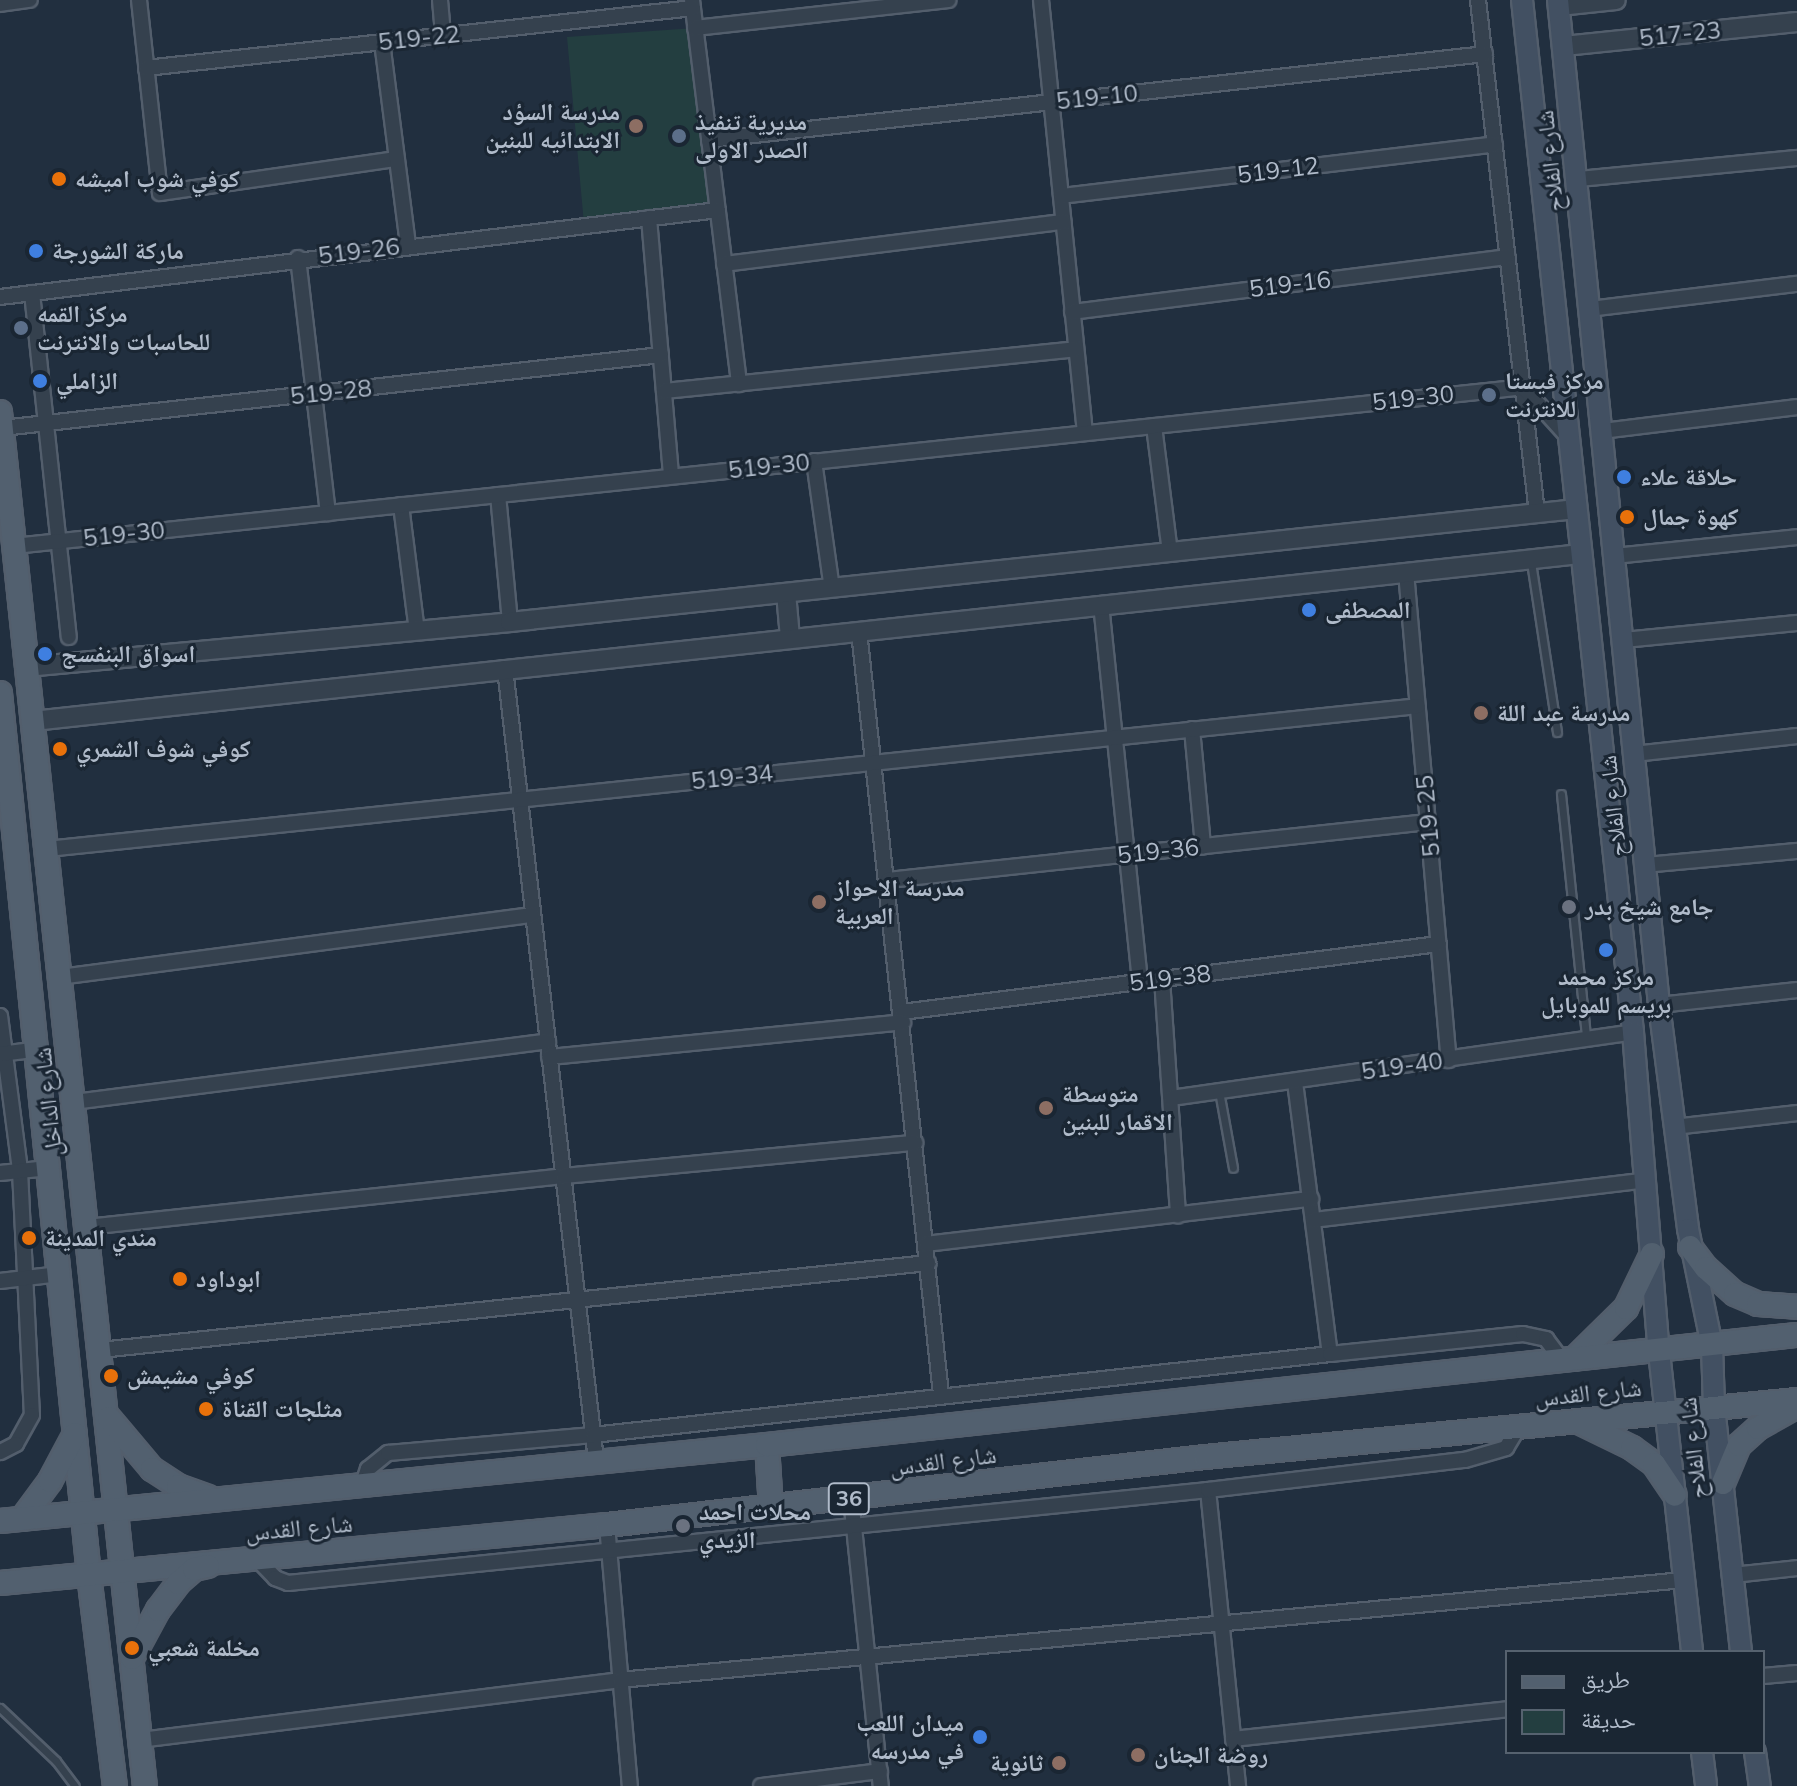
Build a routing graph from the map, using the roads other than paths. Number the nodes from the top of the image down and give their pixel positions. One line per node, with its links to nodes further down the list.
1 (30, 0): 10 (street)
2 (139, 0): 18 (street)
3 (440, 0): 14 (street)
4 (948, 0): 13 (street)
5 (1041, 0): 19 (street)
6 (1478, 0): 17 (street)
7 (1522, 0): 50 (main road, شارع الفلاح)
8 (1616, 0): 9 (street, 517-23)
9 (1559, 3): 16 (main road, شارع الفلاح)
10 (0, 4)
11 (692, 4): 13 (street); 14 (street, 519-22)
12 (1797, 22): 16 (street, 517-23)
13 (695, 28): 20 (street)
14 (443, 35): 15 (street, 519-22)
15 (382, 42): 18 (street, 519-22); 23 (street)
16 (1564, 46): 24 (main road, شارع الفلاح)
17 (1485, 54): 19 (street, 519-10); 21 (street)
18 (146, 68): 23 (street)
19 (1051, 102): 20 (street, 519-10); 25 (street)
20 (709, 140): 26 (street)
21 (1495, 144): 25 (street, 519-12); 30 (street)
22 (1797, 158): 24 (street)
23 (397, 159): 29 (street)
24 (1578, 179): 36 (main road, شارع الفلاح)
25 (1061, 196): 28 (street)
26 (718, 210): 27 (street, 519-26); 32 (street)
27 (649, 218): 29 (street, 519-26); 39 (street)
28 (1063, 222): 32 (street); 37 (street)
29 (408, 246): 31 (street, 519-26)
30 (1508, 257): 37 (street, 519-16); 41 (street)
31 (298, 258): 34 (street, 519-26); 43 (street)
32 (724, 264): 40 (street)
33 (1797, 284): 36 (street)
34 (32, 293): 35 (street, 519-26); 46 (street)
35 (0, 297)
36 (1589, 309): 48 (main road, شارع الفلاح)
37 (1072, 312): 38 (street)
38 (1076, 349): 40 (street); 49 (street)
39 (661, 355): 42 (street); 43 (street, 519-28)
40 (739, 384): 42 (street)
41 (1523, 387): 47 (street, 519-30); 50 (street); 57 (street)
42 (664, 391): 52 (street)
43 (314, 394): 46 (street, 519-28); 56 (street)
44 (1797, 407): 48 (street)
45 (1, 420): 46 (street, 519-28); 60 (main road, شارع الداخل)
46 (47, 423): 59 (street)
47 (1154, 426): 49 (street, 519-30); 61 (street)
48 (1602, 431): 63 (main road, شارع الفلاح)
49 (1085, 433): 51 (street, 519-30)
50 (1568, 437): 55 (main road, شارع الفلاح)
51 (814, 461): 52 (street, 519-30); 66 (street)
52 (671, 476): 53 (street, 519-30)
53 (498, 495): 54 (street, 519-30); 69 (street)
54 (401, 505): 56 (street, 519-30); 71 (street)
55 (1576, 509): 57 (street); 62 (main road, شارع الفلاح)
56 (328, 513): 59 (street, 519-30)
57 (1537, 513): 61 (street)
58 (1797, 537): 63 (street)
59 (59, 541): 60 (street, 519-30); 73 (street)
60 (14, 546): 76 (main road, شارع الداخل)
61 (1170, 553): 66 (street)
62 (1581, 554): 64 (street); 106 (main road, شارع الفلاح)
63 (1614, 556): 75 (main road, شارع الفلاح)
64 (1530, 559): 65 (street); 82 (lane)
65 (1406, 572): 68 (street); 79 (street, 519-25)
66 (832, 589): 67 (street)
67 (786, 593): 69 (street); 74 (street)
68 (1101, 604): 72 (street); 84 (street)
69 (510, 622): 71 (street)
70 (1797, 623): 75 (street)
71 (417, 631): 76 (street)
72 (859, 631): 74 (street); 86 (street)
73 (69, 637)
74 (790, 638): 77 (street)
75 (1623, 640): 85 (main road, شارع الفلاح)
76 (27, 667): 80 (main road, شارع الداخل)
77 (505, 668): 80 (street); 89 (street)
78 (0, 693): 87 (main road, شارع الداخل)
79 (1418, 706): 81 (street, 519-34); 90 (street, 519-25)
80 (33, 721): 92 (main road, شارع الداخل)
81 (1192, 729): 84 (street, 519-34); 91 (street)
82 (1557, 732)
83 (1797, 736): 85 (street)
84 (1115, 737): 86 (street, 519-34); 94 (street)
85 (1634, 754): 95 (main road, شارع الفلاح)
86 (876, 762): 89 (street, 519-34); 96 (street)
87 (5, 789): 109 (main road, شارع الداخل)
88 (1561, 794): 107 (lane)
89 (520, 799): 92 (street, 519-34); 97 (street)
90 (1428, 822): 91 (street, 519-36); 98 (street, 519-25)
91 (1203, 846): 94 (street, 519-36)
92 (47, 849): 99 (main road, شارع الداخل)
93 (1797, 851): 95 (street)
94 (1127, 855): 96 (street, 519-36); 101 (street)
95 (1645, 865): 103 (main road, شارع الفلاح)
96 (888, 880): 105 (street)
97 (533, 915): 99 (street); 108 (street)
98 (1439, 944): 100 (street, 519-38); 112 (street, 519-25)
99 (60, 977): 116 (main road, شارع الداخل)
100 (1162, 979): 101 (street, 519-38); 115 (street)
101 (1140, 982): 105 (street, 519-38)
102 (1797, 990): 103 (street)
103 (1659, 1005): 118 (main road, شارع الفلاح)
104 (0, 1016): 110 (street)
105 (902, 1017): 111 (street, 519-38); 119 (street)
106 (1633, 1032): 107 (street, 519-40); 125 (main road, شارع الفلاح)
107 (1586, 1039): 112 (street, 519-40)
108 (548, 1041): 111 (street); 116 (street)
109 (35, 1050): 110 (street); 120 (main road, شارع الداخل)
110 (2, 1054): 122 (street)
111 (549, 1057): 124 (street)
112 (1449, 1060): 113 (street, 519-40)
113 (1295, 1082): 114 (street, 519-40); 126 (street)
114 (1219, 1091): 115 (street, 519-40); 121 (lane)
115 (1171, 1098): 127 (street)
116 (74, 1102): 129 (main road, شارع الداخل)
117 (1797, 1113): 118 (street)
118 (1674, 1127): 131 (main road, شارع الفلاح)
119 (915, 1143): 124 (street); 130 (street)
120 (49, 1168): 122 (street); 134 (main road, شارع الداخل)
121 (1233, 1168)
122 (20, 1171): 123 (street); 135 (street)
123 (0, 1173)
124 (563, 1176): 129 (street); 137 (street)
125 (1647, 1180): 128 (street); 132 (main road, شارع الفلاح)
126 (1311, 1199): 127 (street); 128 (street)
127 (1178, 1215): 130 (street)
128 (1313, 1220): 143 (street)
129 (87, 1227): 141 (main road, شارع الداخل)
130 (926, 1244): 133 (street)
131 (1690, 1247): 138 (main road); 140 (main road, شارع الفلاح)
132 (1652, 1254): 142 (main road, شارع الفلاح); 144 (main road)
133 (928, 1263): 137 (street); 145 (street)
134 (60, 1274): 135 (street); 152 (main road, شارع الداخل)
135 (28, 1278): 136 (street); 155 (street)
136 (0, 1281)
137 (577, 1302): 141 (street); 153 (street)
138 (1797, 1307)
139 (1797, 1335): 140 (main road, شارع القدس)
140 (1712, 1346): 142 (main road, شارع القدس); 147 (main road, شارع الفلاح)
141 (100, 1350): 149 (main road, شارع الداخل)
142 (1659, 1352): 144 (main road, شارع القدس); 148 (main road, شارع الفلاح)
143 (1330, 1354): 144 (street); 145 (street)
144 (1568, 1359): 154 (main road, شارع القدس)
145 (941, 1395): 153 (street)
146 (1797, 1403): 147 (main road, شارع القدس / 36); 157 (main road)
147 (1714, 1407): 148 (main road, شارع القدس / 36); 157 (main road, شارع الفلاح)
148 (1666, 1411): 150 (main road, شارع القدس / 36); 160 (main road, شارع الفلاح)
149 (107, 1416): 162 (main road); 164 (main road, شارع الداخل)
150 (1574, 1420): 151 (main road, شارع القدس / 36); 160 (main road)
151 (1519, 1426): 159 (street); 161 (main road, شارع القدس / 36)
152 (76, 1432): 165 (main road, شارع الداخل); 166 (main road)
153 (593, 1435): 156 (street); 158 (street)
154 (767, 1445): 156 (main road, شارع القدس); 163 (main road)
155 (0, 1452)
156 (596, 1461): 158 (main road, شارع القدس)
157 (1723, 1483): 175 (main road, شارع الفلاح)
158 (363, 1484): 162 (main road, شارع القدس)
159 (1208, 1490): 168 (street); 178 (street)
160 (1675, 1495): 176 (main road, شارع الفلاح)
161 (851, 1498): 163 (main road, شارع القدس / 36); 168 (street)
162 (213, 1499): 164 (main road, شارع القدس)
163 (771, 1508): 167 (main road, شارع القدس / 36)
164 (117, 1509): 165 (main road, شارع القدس); 173 (main road, شارع الداخل)
165 (83, 1513): 166 (main road, شارع القدس); 174 (main road, شارع الداخل)
166 (11, 1520)
167 (607, 1525): 169 (street); 170 (main road, شارع القدس / 36)
168 (854, 1525): 169 (street); 182 (street)
169 (609, 1549): 170 (street); 185 (street)
170 (256, 1558): 171 (main road, شارع القدس / 36)
171 (224, 1561): 173 (main road, شارع القدس / 36); 181 (main road)
172 (1797, 1568): 175 (street)
173 (123, 1570): 174 (main road, شارع القدس / 36); 181 (main road, شارع الداخل)
174 (89, 1575): 177 (main road, شارع القدس / 36); 194 (main road, شارع الداخل)
175 (1733, 1575): 180 (main road, شارع الفلاح)
176 (1684, 1580): 178 (street); 179 (main road, شارع الفلاح)
177 (0, 1583)
178 (1221, 1622): 182 (street); 188 (street)
179 (1692, 1650)
180 (1741, 1650)
181 (132, 1658): 189 (main road, شارع الداخل)
182 (868, 1659): 185 (street); 192 (street)
183 (1797, 1673): 184 (street)
184 (1765, 1676)
185 (620, 1680): 189 (street); 196 (street)
186 (0, 1708): 193 (lane)
187 (1505, 1709): 188 (street)
188 (1233, 1739): 198 (street)
189 (140, 1740): 195 (main road, شارع الداخل)
190 (1702, 1754): 199 (main road)
191 (1755, 1754): 200 (main road)
192 (881, 1778): 197 (street)
193 (75, 1786)
194 (115, 1786)
195 (145, 1786)
196 (630, 1786)
197 (761, 1786)
198 (1238, 1786)
199 (1706, 1786)
200 (1760, 1786)

